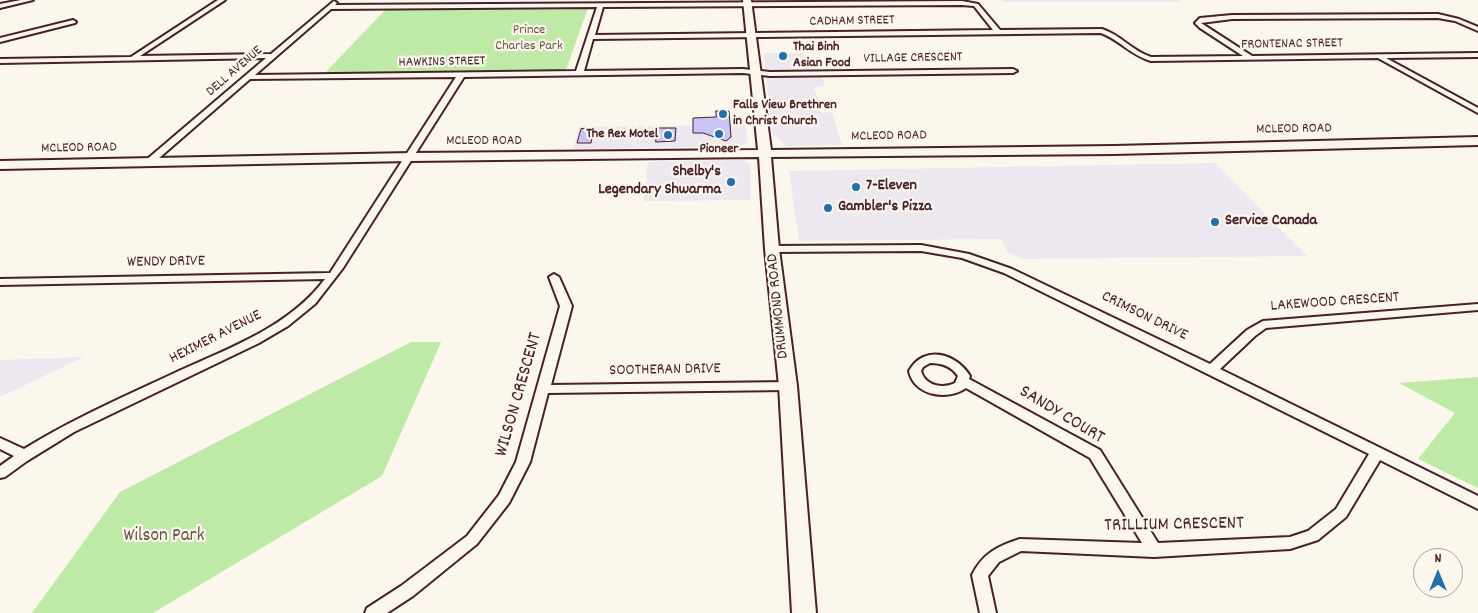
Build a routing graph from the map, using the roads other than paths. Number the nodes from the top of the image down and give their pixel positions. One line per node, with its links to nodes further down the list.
1 (30, 0): 8 (street)
2 (222, 0): 21 (street)
3 (337, 0): 9 (street, DELL AVENUE)
4 (961, 1): 5 (street); 12 (street)
5 (747, 2): 7 (street); 13 (main road, DRUMMOND ROAD)
6 (505, 3): 7 (street); 9 (street)
7 (601, 5): 15 (street)
8 (0, 6)
9 (329, 7): 18 (street, DELL AVENUE)
10 (73, 22): 16 (street)
11 (1478, 29): 20 (street)
12 (998, 32): 13 (street, CADHAM STREET); 14 (street, CADHAM STREET)
13 (750, 35): 15 (street, CADHAM STREET); 24 (main road, DRUMMOND ROAD)
14 (1113, 36): 20 (street, FRONTENAC STREET)
15 (590, 37): 25 (street)
16 (0, 40)
17 (1478, 55): 19 (street, FRONTENAC STREET)
18 (272, 56): 21 (street); 27 (street, DELL AVENUE)
19 (1380, 57): 20 (street, FRONTENAC STREET); 28 (street)
20 (1251, 58)
21 (132, 59): 22 (street)
22 (0, 61)
23 (1012, 71): 24 (street, VILLAGE CRESCENT)
24 (755, 72): 25 (street, HAWKINS STREET); 30 (main road, DRUMMOND ROAD)
25 (578, 74): 26 (street, HAWKINS STREET)
26 (461, 75): 27 (street, HAWKINS STREET); 31 (street, HEXIMER AVENUE)
27 (249, 77): 32 (street, DELL AVENUE)
28 (1478, 111)
29 (1478, 141): 30 (main road, MCLEOD ROAD)
30 (765, 154): 31 (main road, MCLEOD ROAD); 34 (main road, DRUMMOND ROAD)
31 (411, 157): 32 (main road, MCLEOD ROAD); 35 (street, HEXIMER AVENUE)
32 (148, 163): 33 (main road, MCLEOD ROAD)
33 (0, 165)
34 (772, 249): 39 (street, CRIMSON DRIVE); 41 (main road, DRUMMOND ROAD)
35 (332, 276): 37 (street, WENDY DRIVE); 45 (street, HEXIMER AVENUE)
36 (554, 277): 42 (street, WILSON CRESCENT)
37 (0, 282)
38 (1478, 307): 39 (street, LAKEWOOD CRESCENT)
39 (1211, 370): 44 (street, CRIMSON DRIVE)
40 (964, 381): 48 (street, SANDY COURT)
41 (788, 386): 42 (street, SOOTHERAN DRIVE); 50 (main road, DRUMMOND ROAD)
42 (543, 389): 49 (street, WILSON CRESCENT)
43 (0, 443): 45 (street)
44 (1377, 453): 47 (street, CRIMSON DRIVE); 48 (street, TRILLIUM CRESCENT)
45 (25, 455): 46 (street, HEXIMER AVENUE)
46 (0, 473)
47 (1478, 503)
48 (1154, 550): 51 (street, TRILLIUM CRESCENT)
49 (374, 613)
50 (804, 613)
51 (988, 613)

